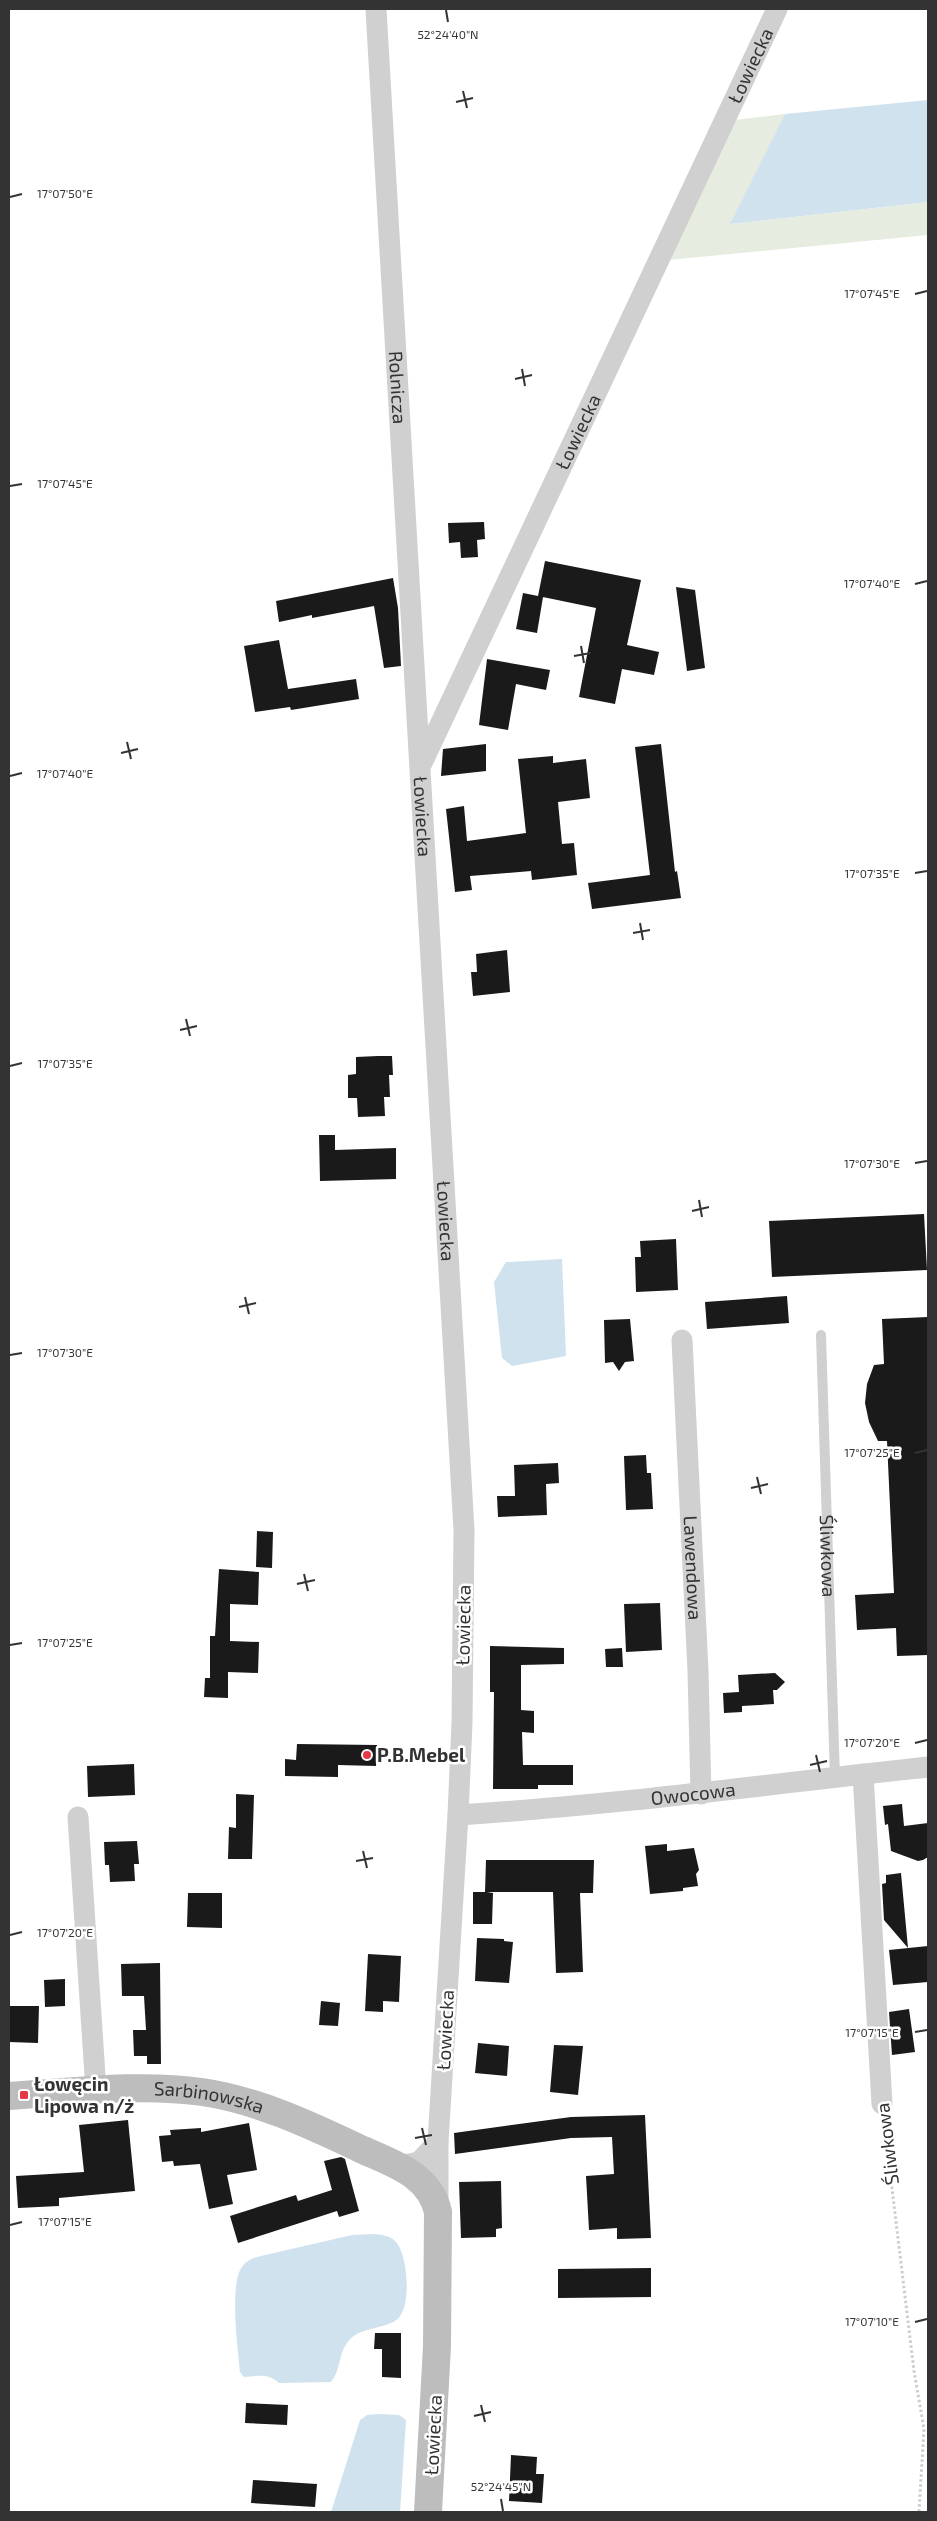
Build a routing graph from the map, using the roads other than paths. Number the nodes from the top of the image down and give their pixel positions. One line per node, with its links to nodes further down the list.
1 (376, 9): 3 (street, Rolnicza)
2 (777, 9): 3 (street, Łowiecka)
3 (420, 766): 10 (street, Łowiecka)
4 (822, 1335): 8 (lane, Śliwkowa)
5 (682, 1340): 9 (street, Lawendowa)
6 (928, 1767): 7 (street, Owocowa)
7 (862, 1774): 8 (street, Owocowa); 14 (street, Śliwkowa)
8 (835, 1778): 9 (street, Owocowa)
9 (701, 1794): 10 (street, Owocowa)
10 (458, 1815): 15 (street, Łowiecka)
11 (78, 1816): 12 (street)
12 (96, 2091): 13 (street, Sarbinowska); 16 (street, Sarbinowska)
13 (9, 2096)
14 (882, 2104)
15 (438, 2142): 16 (street); 17 (street, Łowiecka)
16 (398, 2166): 17 (street, Sarbinowska)
17 (438, 2212): 18 (street, Łowiecka)
18 (428, 2512)

